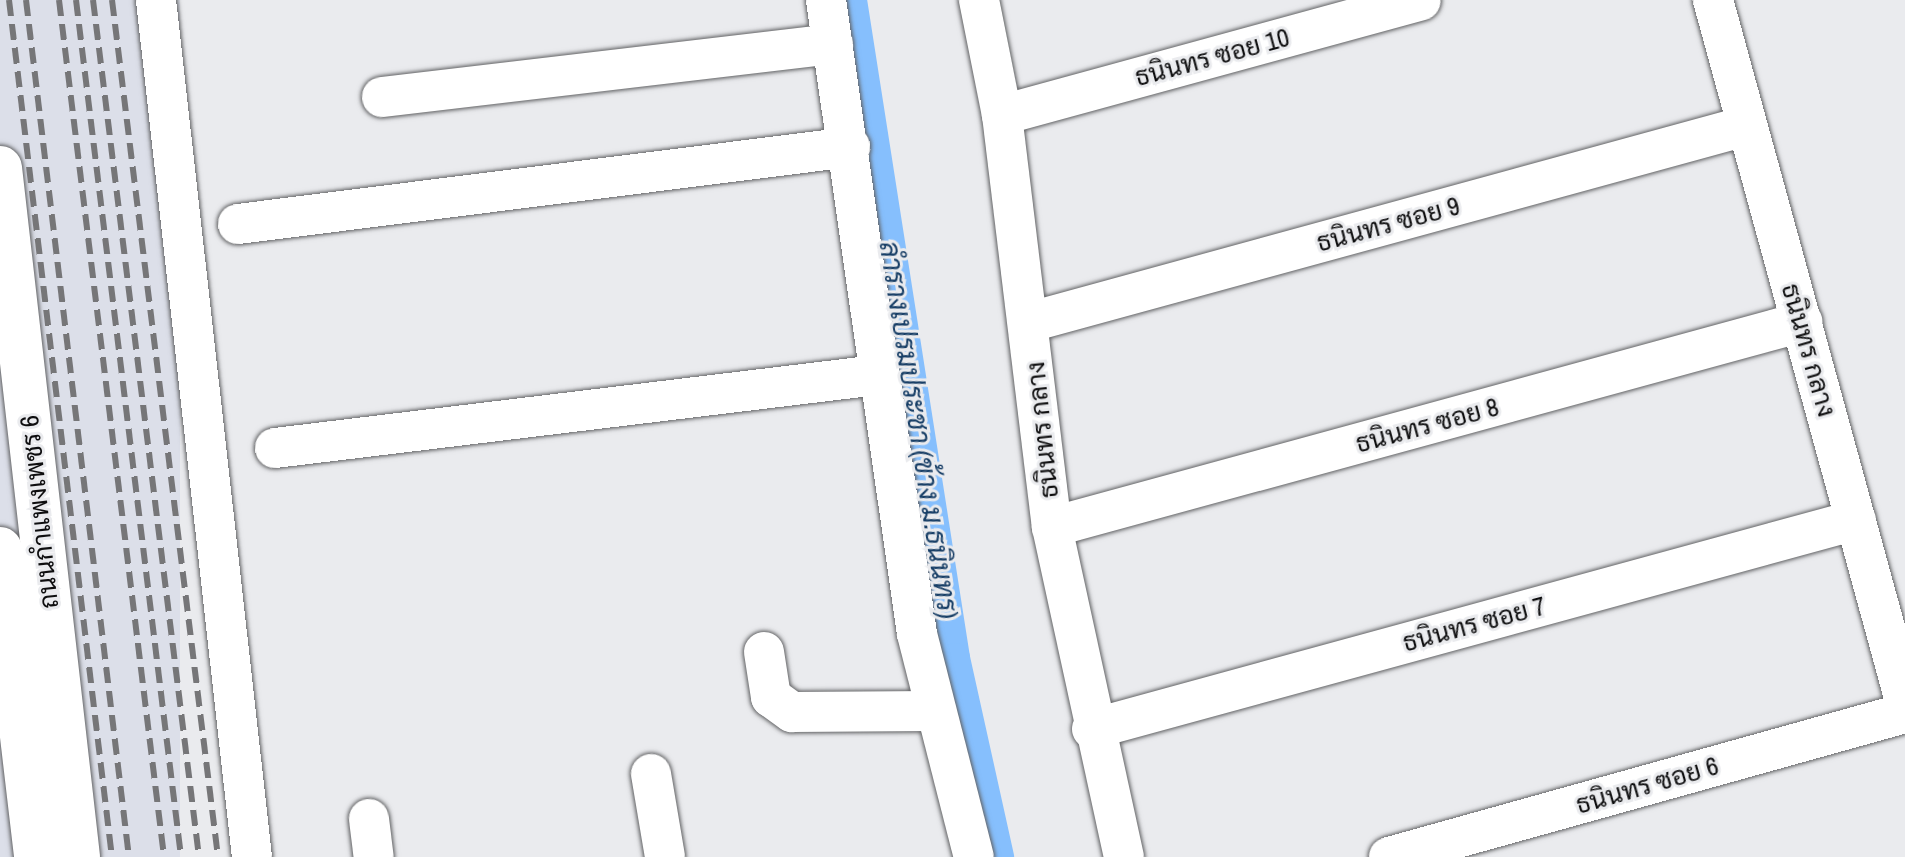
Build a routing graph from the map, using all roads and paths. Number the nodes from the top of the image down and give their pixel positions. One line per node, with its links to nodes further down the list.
1 (156, 0): 28 (street)
2 (826, 0): 6 (street)
3 (979, 0): 8 (street, ธนินทร กลาง)
4 (1421, 0): 8 (street, ธนินทร ซอย 10)
5 (1713, 0): 9 (street, ธนินทร กลาง)
6 (833, 44): 7 (street); 10 (street)
7 (382, 97)
8 (1002, 115): 13 (street, ธนินทร กลาง)
9 (1746, 126): 13 (street, ธนินทร ซอย 9); 14 (street, ธนินทร กลาง)
10 (850, 147): 12 (street); 15 (street)
11 (0, 168): 27 (main road, ถนนกำแพงเพชร 6)
12 (238, 224)
13 (1030, 322): 18 (street, ธนินทร กลาง)
14 (1802, 322): 17 (street, ธนินทร กลาง); 18 (street, ธนินทร ซอย 8)
15 (877, 375): 16 (street); 22 (street)
16 (275, 448)
17 (1856, 520): 21 (street, ธนินทร กลาง); 24 (street, ธนินทร ซอย 7)
18 (1052, 527): 24 (street, ธนินทร กลาง)
19 (0, 549): 26 (main road, ถนนกำแพงเพชร 6)
20 (764, 652): 22 (street)
21 (1905, 701)
22 (931, 711): 30 (street)
23 (1905, 713): 32 (street, ธนินทร ซอย 6)
24 (1092, 729): 31 (street, ธนินทร กลาง)
25 (651, 774): 29 (street)
26 (36, 857)
27 (78, 857)
28 (252, 857)
29 (665, 857)
30 (974, 857)
31 (1124, 857)
32 (1389, 857)

